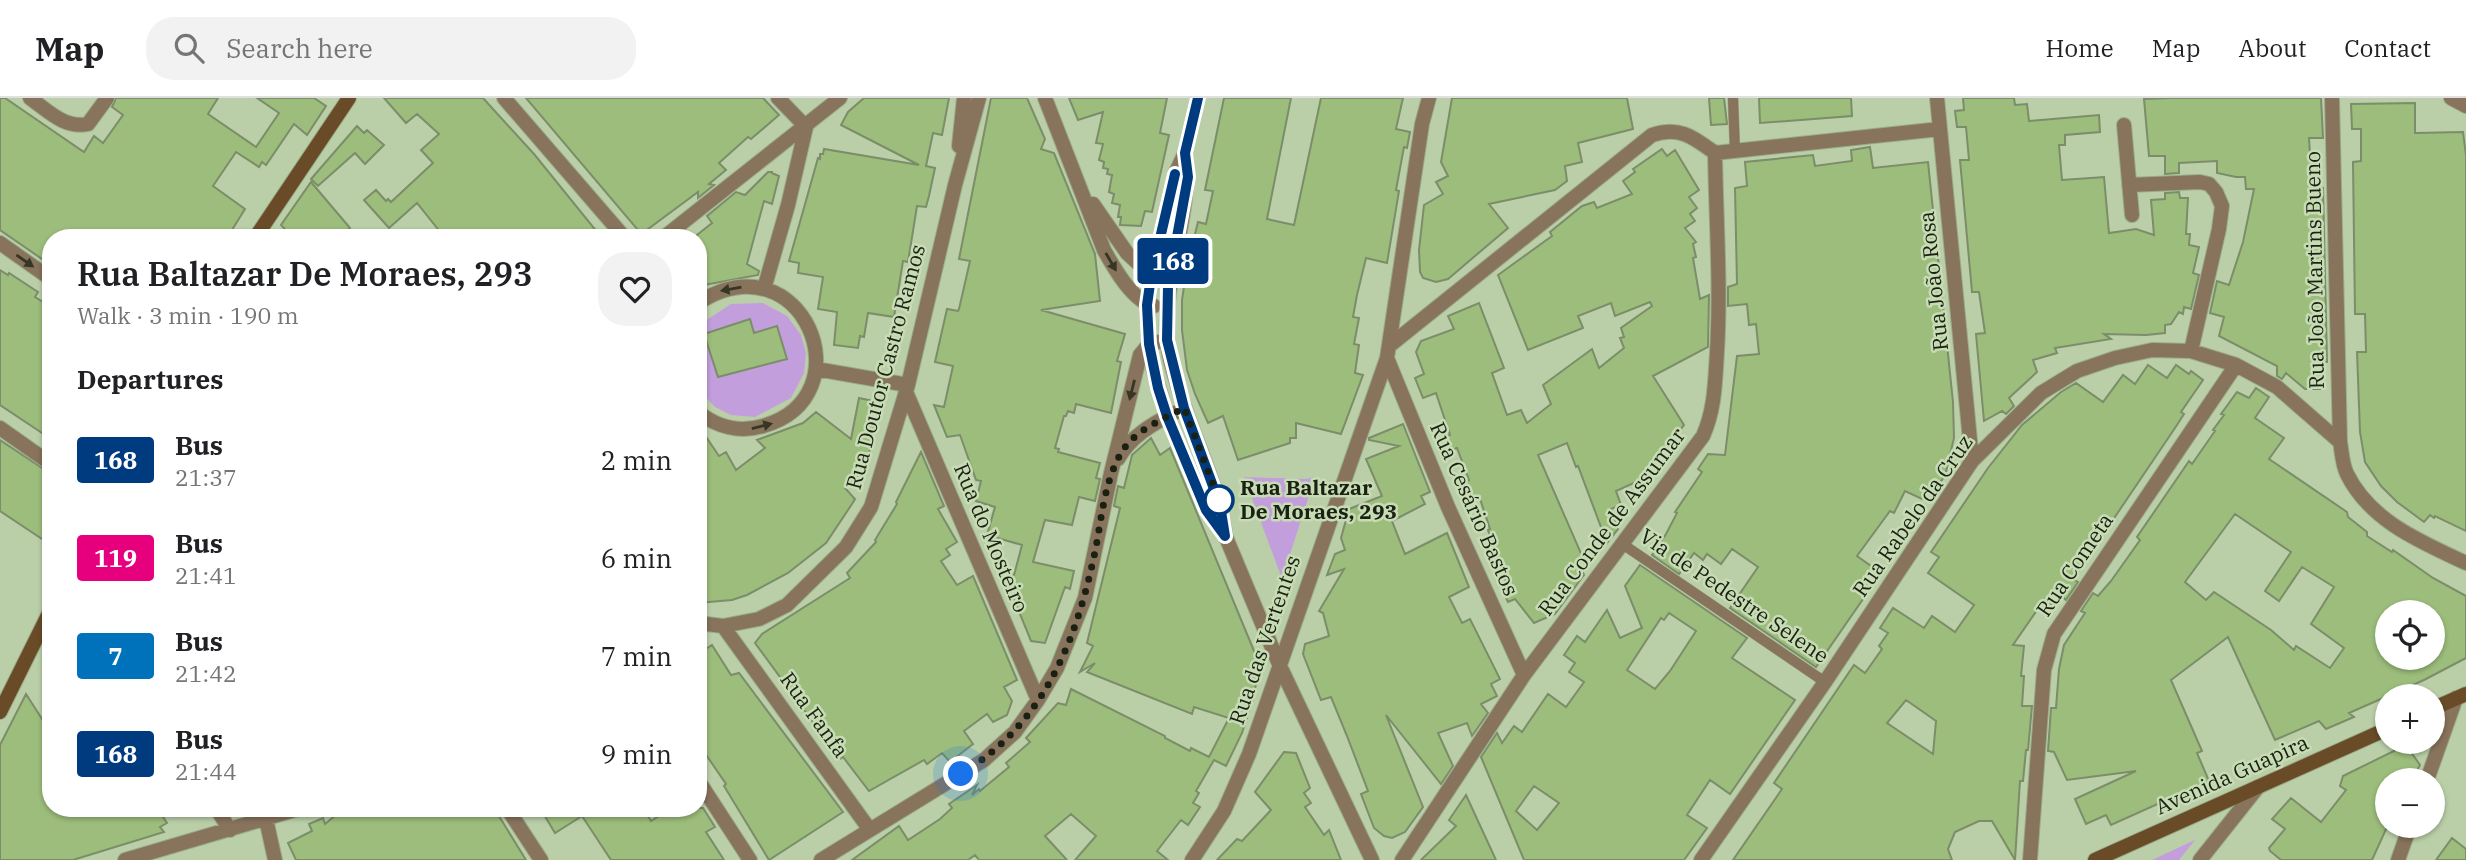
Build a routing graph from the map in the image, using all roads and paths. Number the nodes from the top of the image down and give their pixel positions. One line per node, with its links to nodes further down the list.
1 (30, 98): 2 (street)
2 (107, 98)
3 (349, 98): 27 (main road)
4 (504, 98): 28 (street)
5 (778, 98): 18 (street)
6 (840, 98): 18 (street)
7 (964, 98): 24 (street, Rua Doutor Castro Ramos)
8 (979, 98): 24 (street, Rua Doutor Castro Ramos)
9 (1045, 98): 23 (street)
10 (1198, 98): 21 (street)
11 (1430, 98): 41 (street, Rua das Vertentes)
12 (1733, 98): 20 (lane)
13 (1937, 98): 19 (street, Rua João Rosa)
14 (2332, 98): 49 (street, Rua João Martins Bueno)
15 (2451, 98): 16 (street)
16 (2466, 106)
17 (2124, 125): 25 (street)
18 (806, 127): 29 (street); 34 (street)
19 (1940, 130): 20 (street); 51 (street, Rua João Rosa)
20 (1735, 152): 22 (street)
21 (1185, 153): 32 (street); 33 (street)
22 (1715, 153): 41 (street); 54 (street, Rua Conde de Assumar)
23 (1075, 176): 32 (street); 36 (street, one-way to 36)
24 (955, 185): 44 (street, Rua Doutor Castro Ramos)
25 (2129, 185): 26 (street); 40 (street)
26 (2132, 215)
27 (261, 229)
28 (617, 229)
29 (675, 229)
30 (0, 243): 31 (street, one-way to 31)
31 (42, 273)
32 (1151, 277): 33 (street); 36 (street)
33 (1168, 286): 37 (street)
34 (764, 289): 35 (street, one-way to 35); 43 (street)
35 (707, 298)
36 (1147, 305): 37 (street); 39 (street)
37 (1167, 309): 38 (street)
38 (1167, 340): 39 (street); 45 (street)
39 (1149, 344): 46 (street); 52 (street, one-way to 52)
40 (2191, 351): 42 (street, Rua Rabelo da Cruz); 51 (street, Rua Rabelo da Cruz)
41 (1388, 352): 59 (street, Rua das Vertentes); 60 (street, Rua Cesário Bastos)
42 (2236, 365): 49 (street, Rua Rabelo da Cruz); 86 (street, Rua Cometa)
43 (816, 369): 44 (street); 47 (street, one-way to 43)
44 (907, 388): 57 (street, Rua Doutor Castro Ramos); 63 (street, Rua do Mosteiro)
45 (1184, 408): 46 (street); 53 (street)
46 (1167, 416): 52 (street); 53 (street)
47 (707, 419)
48 (0, 428): 50 (street)
49 (2340, 442): 55 (street)
50 (42, 458)
51 (1972, 461): 61 (street, Rua Rabelo da Cruz)
52 (1111, 473): 63 (street)
53 (1225, 536): 59 (street)
54 (1621, 542): 60 (street, Rua Conde de Assumar); 61 (lane, Via de Pedestre Selene)
55 (2466, 563)
56 (707, 624): 57 (street, Rua Doutor Castro Ramos)
57 (723, 626): 75 (street, Rua Fanfa)
58 (42, 628): 65 (main road)
59 (1279, 664): 82 (street, Rua das Vertentes); 83 (street)
60 (1524, 675): 84 (street, Rua Conde de Assumar)
61 (1825, 682): 85 (street, Rua Rabelo da Cruz)
62 (2463, 695): 64 (main road); 67 (street)
63 (1038, 701): 75 (street)
64 (2445, 703)
65 (0, 712)
66 (2375, 734): 68 (main road, Avenida Guapira)
67 (2432, 768)
68 (2258, 787): 87 (main road, Avenida Guapira); 88 (street)
69 (707, 793): 80 (street)
70 (222, 817): 74 (street)
71 (275, 817): 73 (street)
72 (513, 817): 79 (street)
73 (266, 820): 74 (street); 78 (street)
74 (230, 830): 77 (street)
75 (870, 830): 81 (street)
76 (2406, 838): 89 (street)
77 (125, 860)
78 (275, 860)
79 (541, 860)
80 (750, 860)
81 (821, 860)
82 (1192, 860)
83 (1372, 860)
84 (1402, 860)
85 (1702, 860)
86 (2030, 860)
87 (2095, 860)
88 (2200, 860)
89 (2398, 860)

